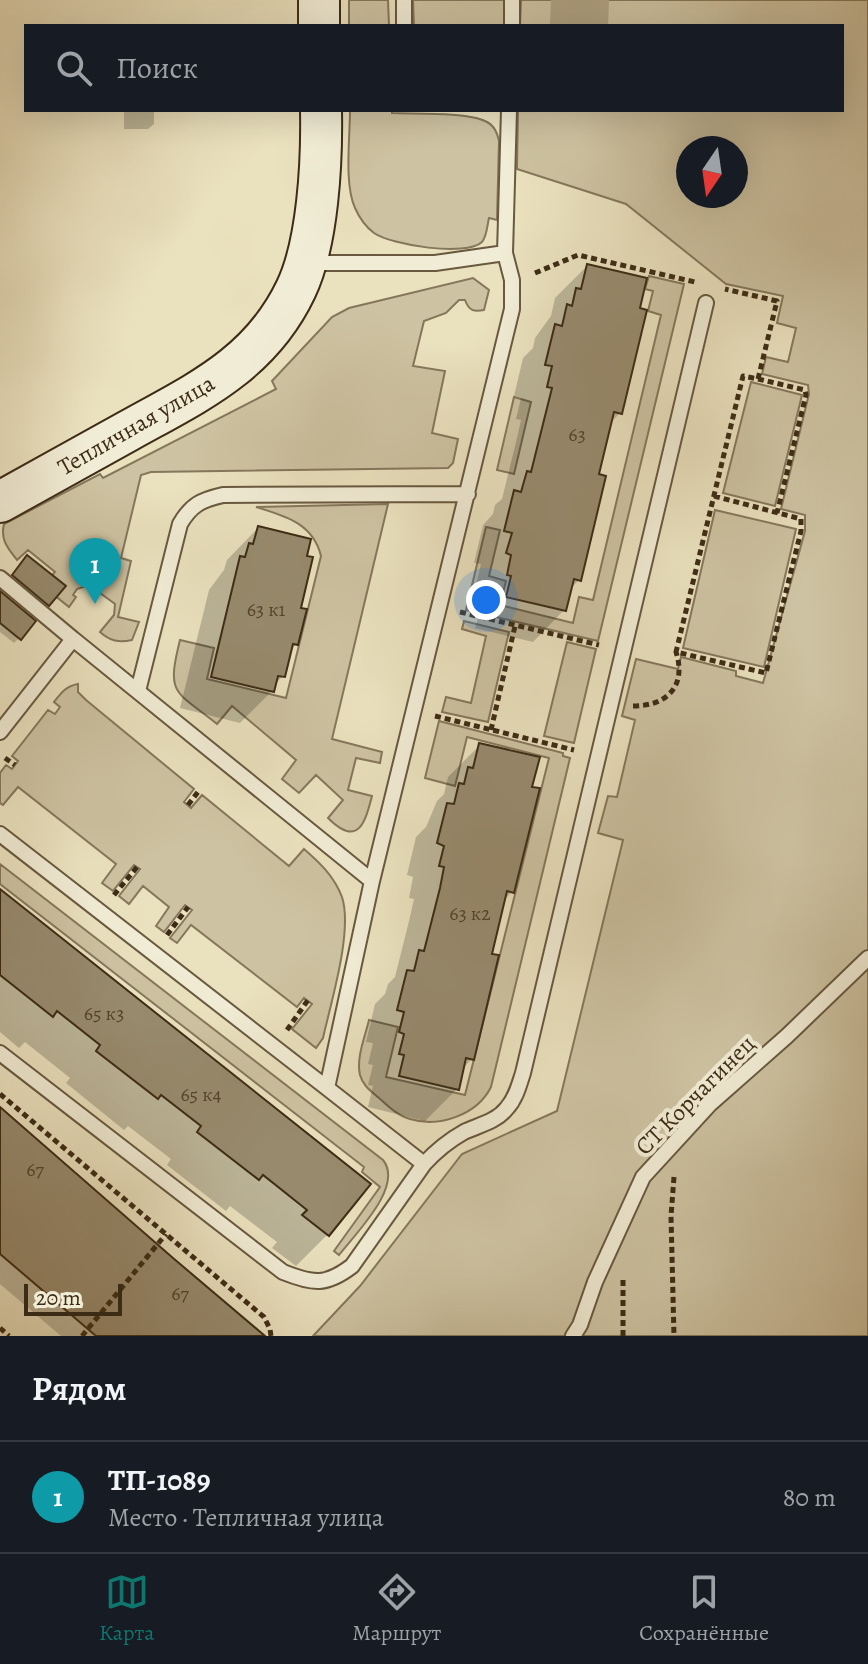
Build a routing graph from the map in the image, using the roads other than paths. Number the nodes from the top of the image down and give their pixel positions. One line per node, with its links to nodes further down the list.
1 (319, 0): 4 (street)
2 (404, 0): 5 (lane)
3 (512, 0): 6 (lane)
4 (319, 24)
5 (404, 24)
6 (512, 24)
7 (321, 112): 10 (street, Тепличная улица)
8 (509, 112): 9 (lane)
9 (505, 253): 10 (lane); 12 (lane)
10 (305, 263): 13 (street, Тепличная улица)
11 (706, 303): 23 (lane)
12 (468, 494): 16 (lane); 19 (lane)
13 (0, 502)
14 (0, 578): 15 (lane)
15 (73, 639): 16 (lane); 17 (lane)
16 (138, 691): 19 (lane)
17 (0, 732)
18 (0, 834): 22 (lane)
19 (372, 881): 22 (lane)
20 (868, 958): 24 (lane, СТ Корчагинец)
21 (0, 1053): 23 (lane)
22 (327, 1088): 23 (lane)
23 (424, 1164)
24 (573, 1336)

